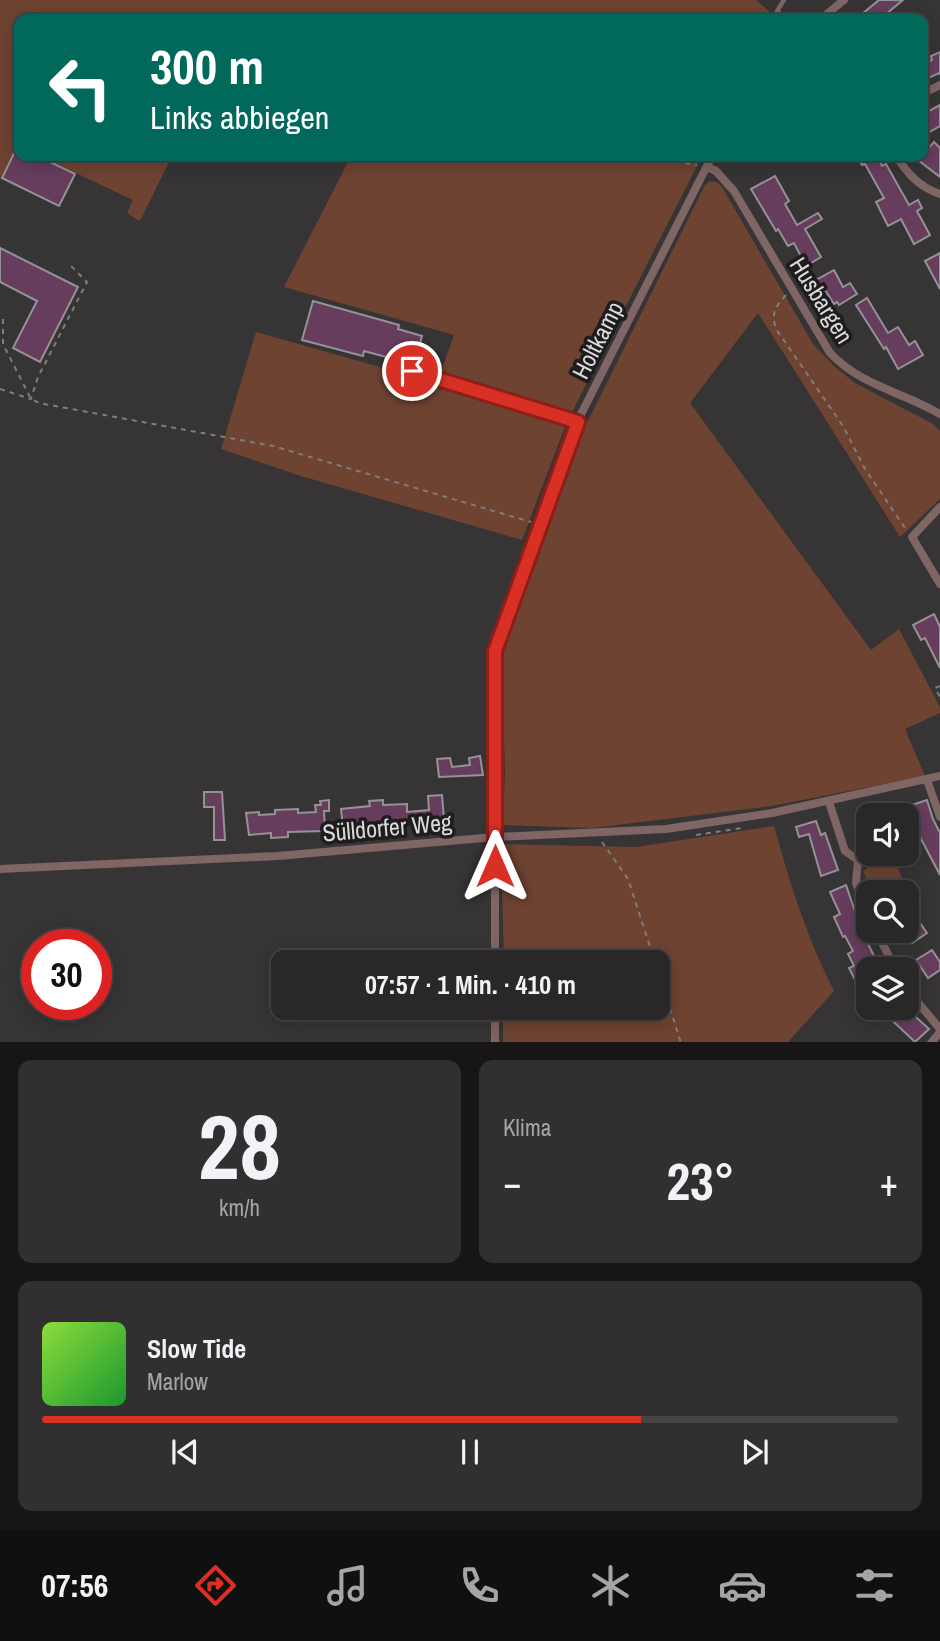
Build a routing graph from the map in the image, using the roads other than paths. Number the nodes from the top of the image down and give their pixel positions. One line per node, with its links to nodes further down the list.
1 (784, 0): 3 (lane)
2 (844, 0): 4 (street)
3 (780, 14)
4 (827, 14)
5 (710, 161): 7 (street, Holtkamp)
6 (900, 161): 8 (street)
7 (707, 167): 10 (street, Husbargen); 11 (street, Holtkamp)
8 (940, 194)
9 (412, 371): 11 (lane)
10 (940, 414)
11 (578, 422): 18 (street, Holtkamp)
12 (940, 506): 13 (street)
13 (940, 584)
14 (940, 776): 15 (street, Sülldorfer Weg)
15 (927, 780): 16 (street, Sülldorfer Weg); 17 (street)
16 (830, 802): 18 (street, Sülldorfer Weg); 20 (street)
17 (940, 817)
18 (495, 836): 19 (street, Sülldorfer Weg); 21 (street, Holtkamp)
19 (0, 869)
20 (856, 880)
21 (495, 950)
22 (919, 1004): 24 (street)
23 (495, 1020): 25 (street)
24 (940, 1031): 26 (street)
25 (495, 1042)
26 (931, 1042)

